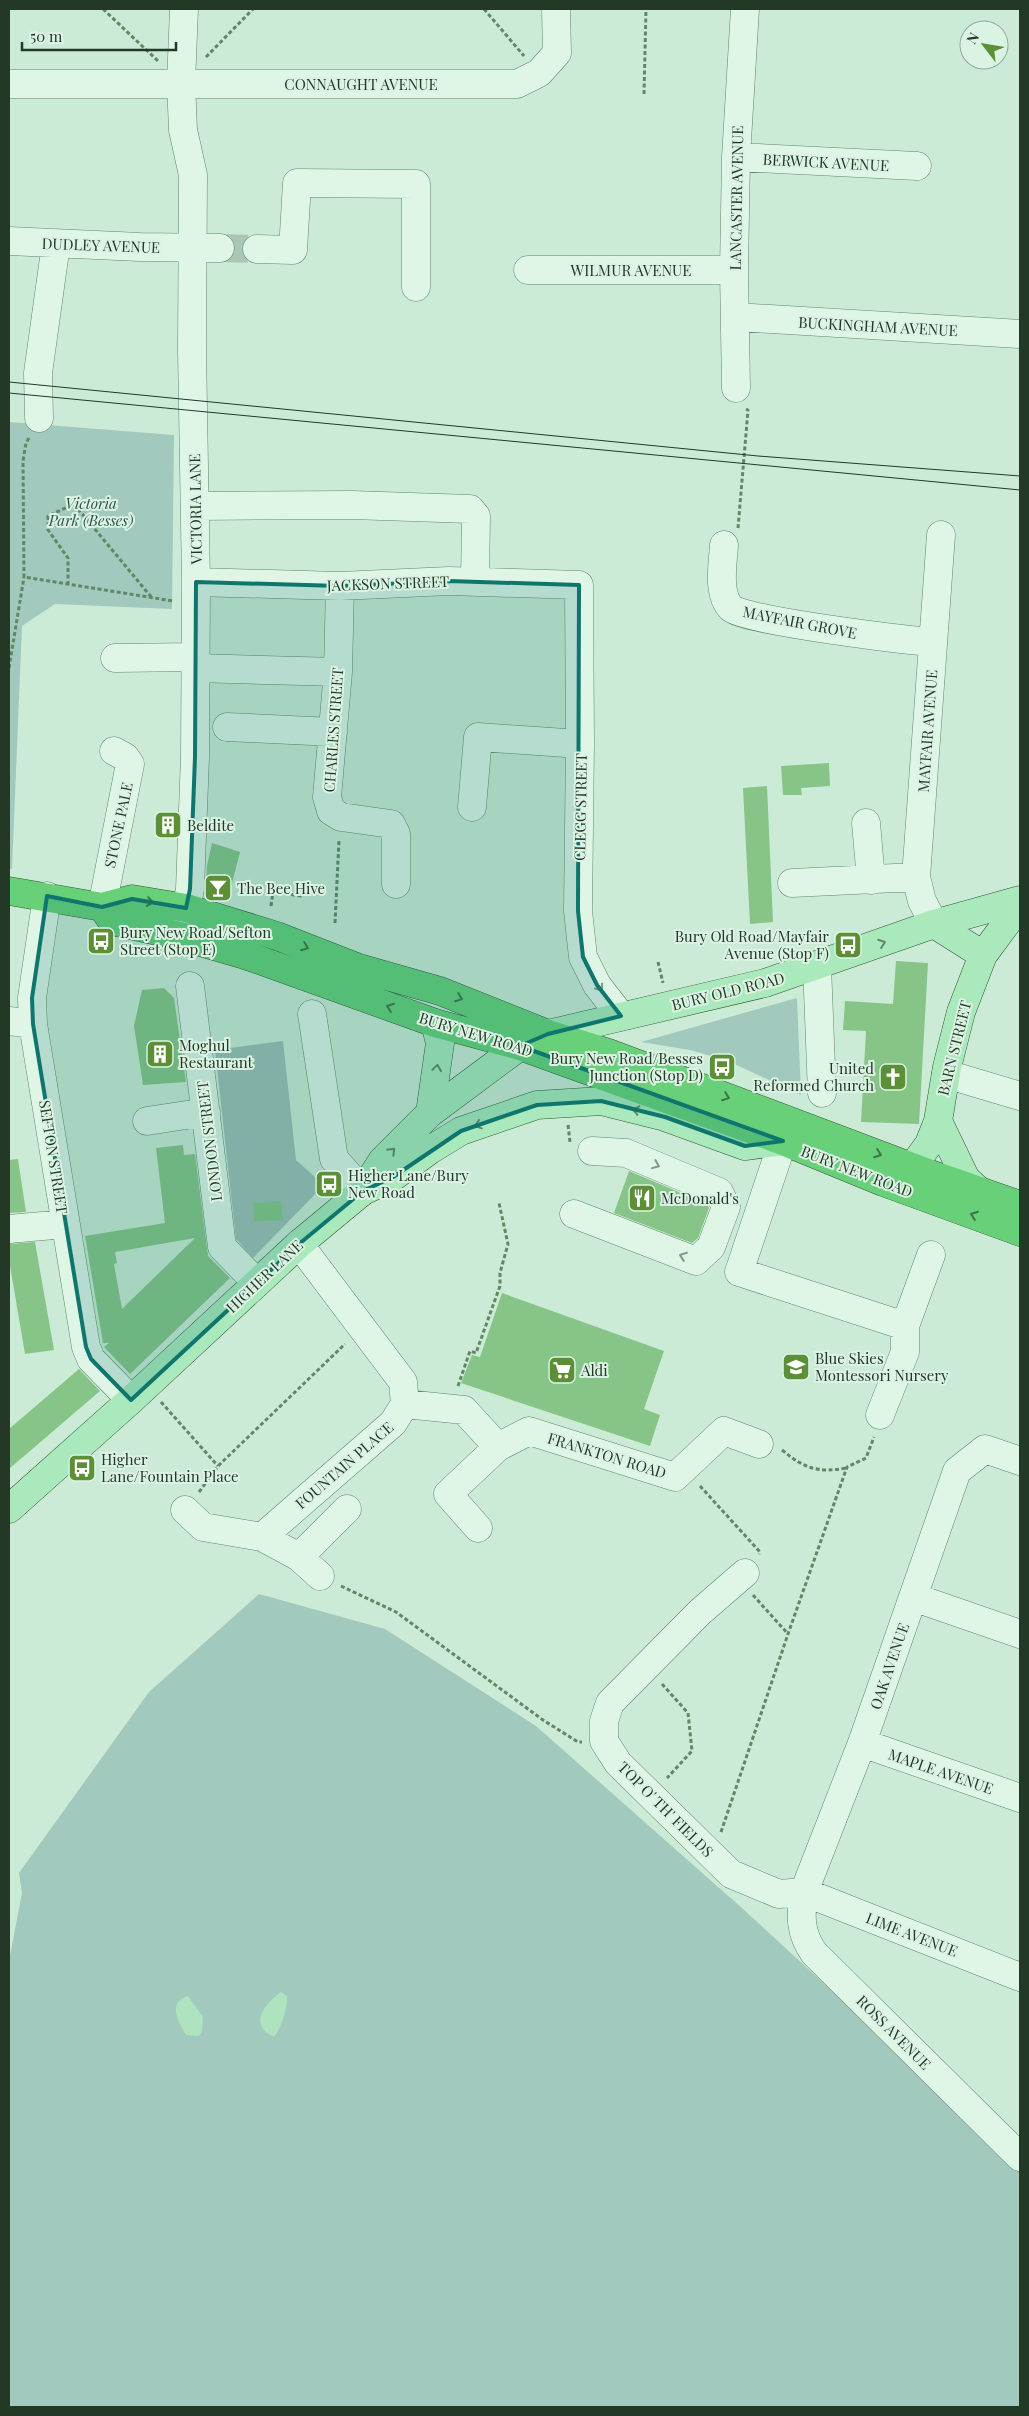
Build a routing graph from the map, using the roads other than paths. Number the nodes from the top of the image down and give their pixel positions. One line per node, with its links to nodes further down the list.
1 (184, 9): 4 (street, VICTORIA LANE)
2 (556, 9): 4 (street, CONNAUGHT AVENUE)
3 (745, 9): 6 (street, LANCASTER AVENUE)
4 (181, 83): 5 (street, CONNAUGHT AVENUE); 10 (street, VICTORIA LANE)
5 (9, 84)
6 (736, 157): 7 (street, BERWICK AVENUE); 14 (street, LANCASTER AVENUE)
7 (917, 166)
8 (9, 241): 9 (street, DUDLEY AVENUE)
9 (56, 244): 10 (street, DUDLEY AVENUE); 19 (street)
10 (193, 247): 11 (street, DUDLEY AVENUE); 20 (street, VICTORIA LANE)
11 (220, 248)
12 (257, 249): 15 (street)
13 (528, 270): 14 (street, WILMUR AVENUE)
14 (734, 270): 16 (street, LANCASTER AVENUE)
15 (416, 287)
16 (736, 317): 17 (street, BUCKINGHAM AVENUE); 18 (street, LANCASTER AVENUE)
17 (1020, 334)
18 (736, 388)
19 (39, 418)
20 (195, 506): 23 (street); 26 (street, VICTORIA LANE)
21 (941, 536): 27 (street, MAYFAIR AVENUE)
22 (731, 537): 27 (street, MAYFAIR GROVE)
23 (475, 582): 24 (street, JACKSON STREET); 25 (street, JACKSON STREET)
24 (579, 585): 33 (street, CLEGG STREET)
25 (340, 586): 26 (street, JACKSON STREET); 30 (street, CHARLES STREET)
26 (196, 593): 29 (street, VICTORIA LANE)
27 (934, 642): 37 (street, MAYFAIR AVENUE)
28 (115, 658): 29 (street)
29 (195, 662): 30 (street); 46 (street, VICTORIA LANE)
30 (338, 672): 32 (street, CHARLES STREET)
31 (227, 727): 32 (street)
32 (333, 732): 40 (street, CHARLES STREET)
33 (580, 744): 35 (street); 53 (street, CLEGG STREET, one-way to 53)
34 (114, 751): 45 (street, STONE PALE)
35 (472, 807)
36 (866, 823): 38 (street)
37 (916, 877): 38 (street); 47 (street, MAYFAIR AVENUE)
38 (871, 880): 39 (street)
39 (792, 883)
40 (396, 884)
41 (9, 891): 42 (highway, BURY NEW ROAD)
42 (47, 896): 45 (highway, BURY NEW ROAD); 54 (street, SEFTON STREET)
43 (1020, 900): 47 (main road, BURY OLD ROAD)
44 (1020, 904): 49 (main road, BARN STREET)
45 (102, 906): 46 (highway, BURY NEW ROAD, one-way to 46); 48 (highway, BURY NEW ROAD)
46 (186, 908): 48 (street, VICTORIA LANE); 56 (highway, BURY NEW ROAD, one-way to 56)
47 (934, 924): 49 (main road); 50 (main road, BURY OLD ROAD, one-way to 47)
48 (180, 936): 55 (highway, BURY NEW ROAD, one-way to 48)
49 (983, 955): 58 (main road, BARN STREET)
50 (817, 966): 53 (main road, BURY OLD ROAD); 59 (street)
51 (190, 986): 61 (street, LONDON STREET)
52 (312, 1014): 69 (street)
53 (621, 1016): 56 (main road, BURY OLD ROAD)
54 (21, 1022): 73 (street, SEFTON STREET)
55 (435, 1023): 57 (highway, BURY NEW ROAD); 62 (main road, one-way to 55)
56 (548, 1034): 57 (main road, BURY OLD ROAD); 67 (highway, BURY NEW ROAD, one-way to 67)
57 (520, 1046): 62 (main road, HIGHER LANE); 65 (highway, BURY NEW ROAD)
58 (946, 1074): 60 (street); 64 (main road, BARN STREET)
59 (822, 1093)
60 (1020, 1096)
61 (206, 1112): 63 (street); 78 (street, LONDON STREET)
62 (430, 1113): 69 (main road, HIGHER LANE, one-way to 62)
63 (147, 1121)
64 (938, 1121): 67 (main road, BARN STREET); 70 (main road)
65 (783, 1141): 68 (highway, BURY NEW ROAD); 69 (main road, one-way to 69); 79 (street)
66 (581, 1152): 72 (street, one-way to 72)
67 (912, 1167): 68 (main road, BARN STREET); 70 (highway, BURY NEW ROAD)
68 (883, 1182): 75 (highway, BURY NEW ROAD, one-way to 68)
69 (363, 1191): 76 (main road, HIGHER LANE)
70 (979, 1191): 71 (highway, BURY NEW ROAD)
71 (1020, 1205)
72 (574, 1214)
73 (65, 1224): 74 (street); 80 (street, SEFTON STREET)
74 (9, 1230)
75 (1020, 1232)
76 (299, 1244): 78 (main road, HIGHER LANE); 81 (street)
77 (931, 1255): 79 (street)
78 (257, 1283): 80 (main road, HIGHER LANE)
79 (905, 1326): 82 (street)
80 (131, 1400): 86 (main road, HIGHER LANE)
81 (405, 1404): 84 (street); 90 (street, FOUNTAIN PLACE)
82 (880, 1415)
83 (759, 1444): 84 (street, FRANKTON ROAD)
84 (498, 1447): 89 (street, FRANKTON ROAD)
85 (1020, 1461): 94 (street, OAK AVENUE)
86 (9, 1509)
87 (347, 1509): 91 (street)
88 (185, 1510): 90 (street)
89 (478, 1528)
90 (262, 1537): 91 (street)
91 (299, 1557): 92 (street)
92 (320, 1576)
93 (742, 1576): 98 (street, TOP O' TH' FIELDS)
94 (913, 1597): 95 (street); 96 (street, OAK AVENUE)
95 (1020, 1634)
96 (862, 1744): 97 (street, MAPLE AVENUE); 98 (street, OAK AVENUE)
97 (1020, 1798)
98 (804, 1892): 99 (street, LIME AVENUE); 100 (street, ROSS AVENUE)
99 (1020, 1977)
100 (1020, 2157)

